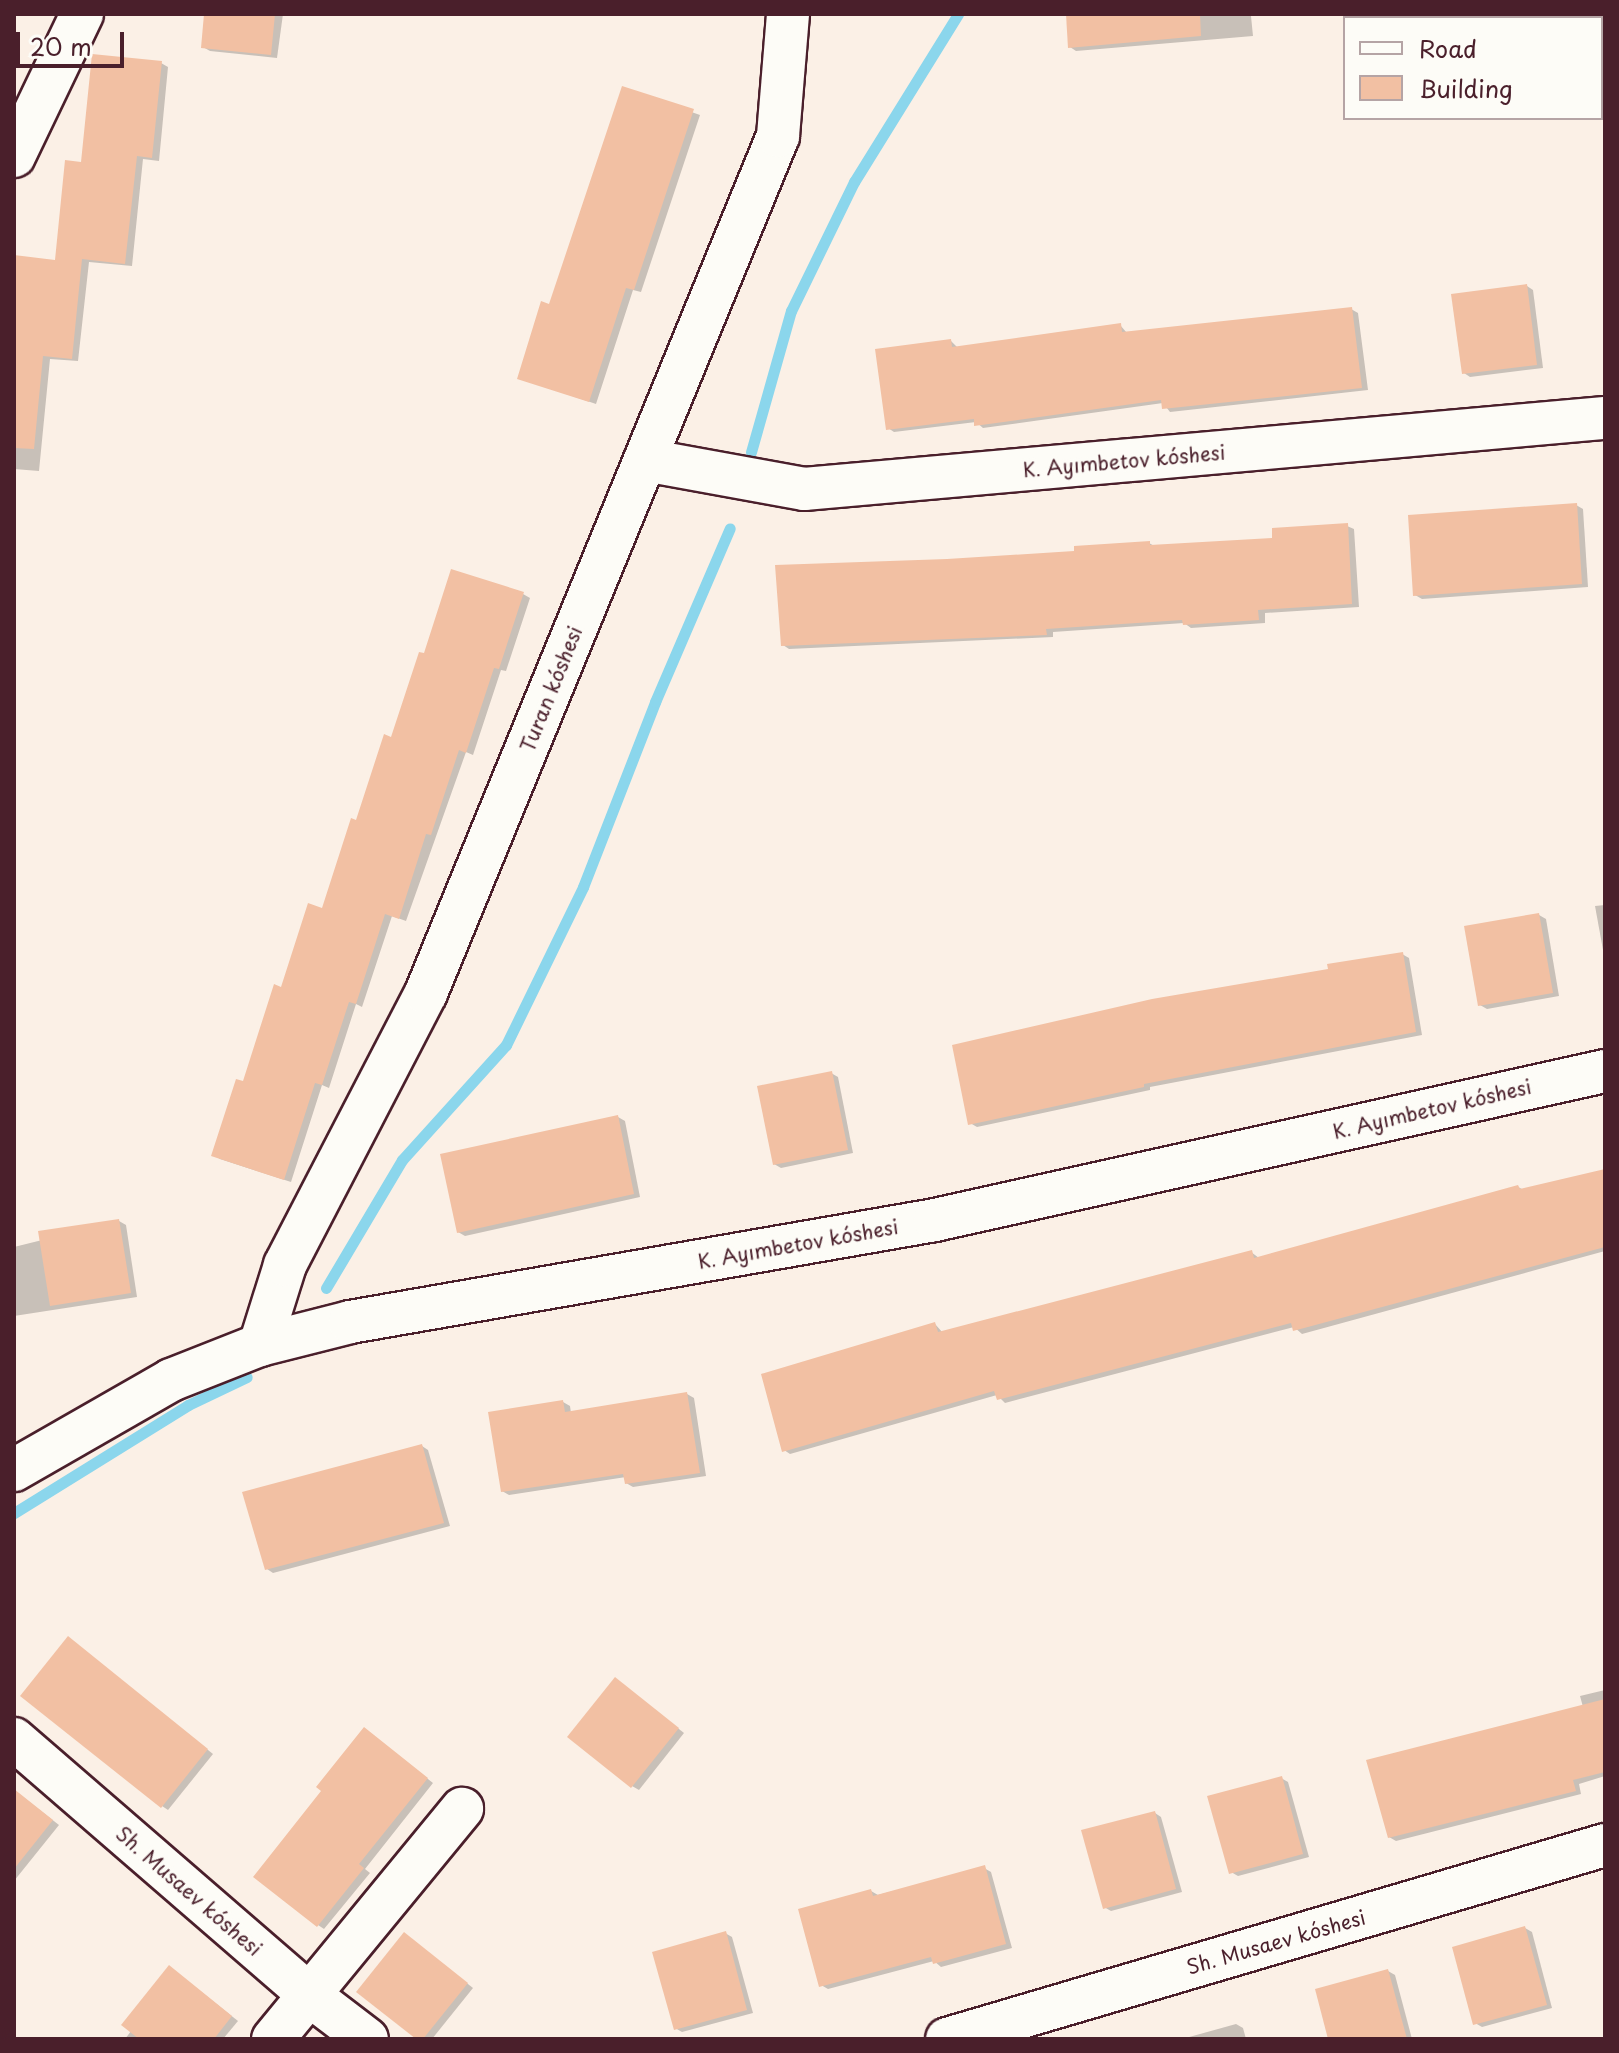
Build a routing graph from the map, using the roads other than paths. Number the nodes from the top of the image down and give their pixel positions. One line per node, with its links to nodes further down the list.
1 (82, 14): 3 (street)
2 (788, 14): 5 (street, Turan kóshesi)
3 (14, 156)
4 (1605, 418): 5 (street, K. Ayımbetov kóshesi)
5 (645, 460): 7 (street, Turan kóshesi)
6 (1605, 1071): 7 (street, K. Ayımbetov kóshesi)
7 (260, 1345): 8 (street, K. Ayımbetov kóshesi)
8 (14, 1470)
9 (14, 1739): 12 (street, Sh. Musaev kóshesi)
10 (462, 1809): 12 (street)
11 (1605, 1845): 15 (street, Sh. Musaev kóshesi)
12 (308, 1994): 13 (street); 14 (street, Sh. Musaev kóshesi)
13 (273, 2039)
14 (367, 2039)
15 (947, 2039)

